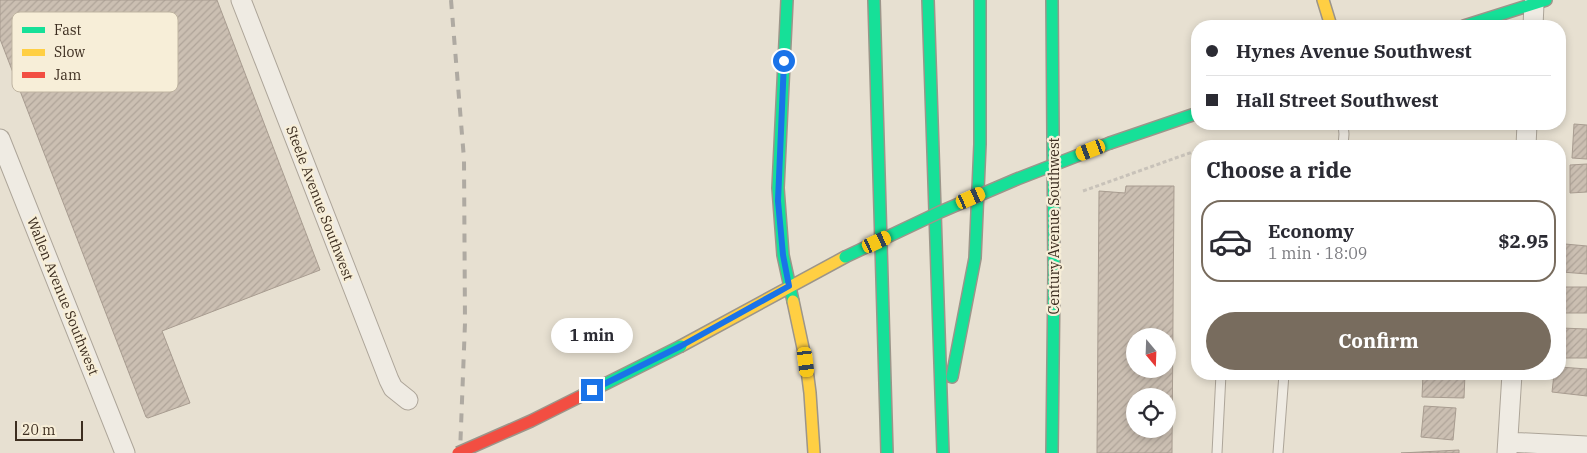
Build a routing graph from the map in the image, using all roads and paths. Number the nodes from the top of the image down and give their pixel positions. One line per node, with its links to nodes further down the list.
1 (242, 0): 20 (street, Steele Avenue Southwest)
2 (787, 0): 16 (main road)
3 (874, 0): 27 (main road)
4 (928, 0): 21 (main road)
5 (980, 0): 21 (main road)
6 (1052, 0): 29 (main road, Century Avenue Southwest)
7 (1323, 0): 9 (main road)
8 (1540, 2): 10 (main road); 11 (street)
9 (1329, 20)
10 (1483, 20)
11 (1535, 20)
12 (1191, 115): 16 (main road, bridge)
13 (0, 139): 24 (street, Wallen Avenue Southwest)
14 (1191, 152): 15 (path)
15 (1083, 191)
16 (789, 286): 25 (main road, bridge); 26 (main road)
17 (1221, 380): 30 (lane)
18 (1284, 380): 31 (lane)
19 (1512, 380): 23 (street)
20 (408, 400)
21 (943, 425): 28 (main road)
22 (1587, 446): 23 (street)
23 (1507, 448)
24 (125, 453)
25 (458, 453)
26 (814, 453)
27 (887, 453)
28 (943, 453)
29 (1052, 453)
30 (1217, 453)
31 (1278, 453)

